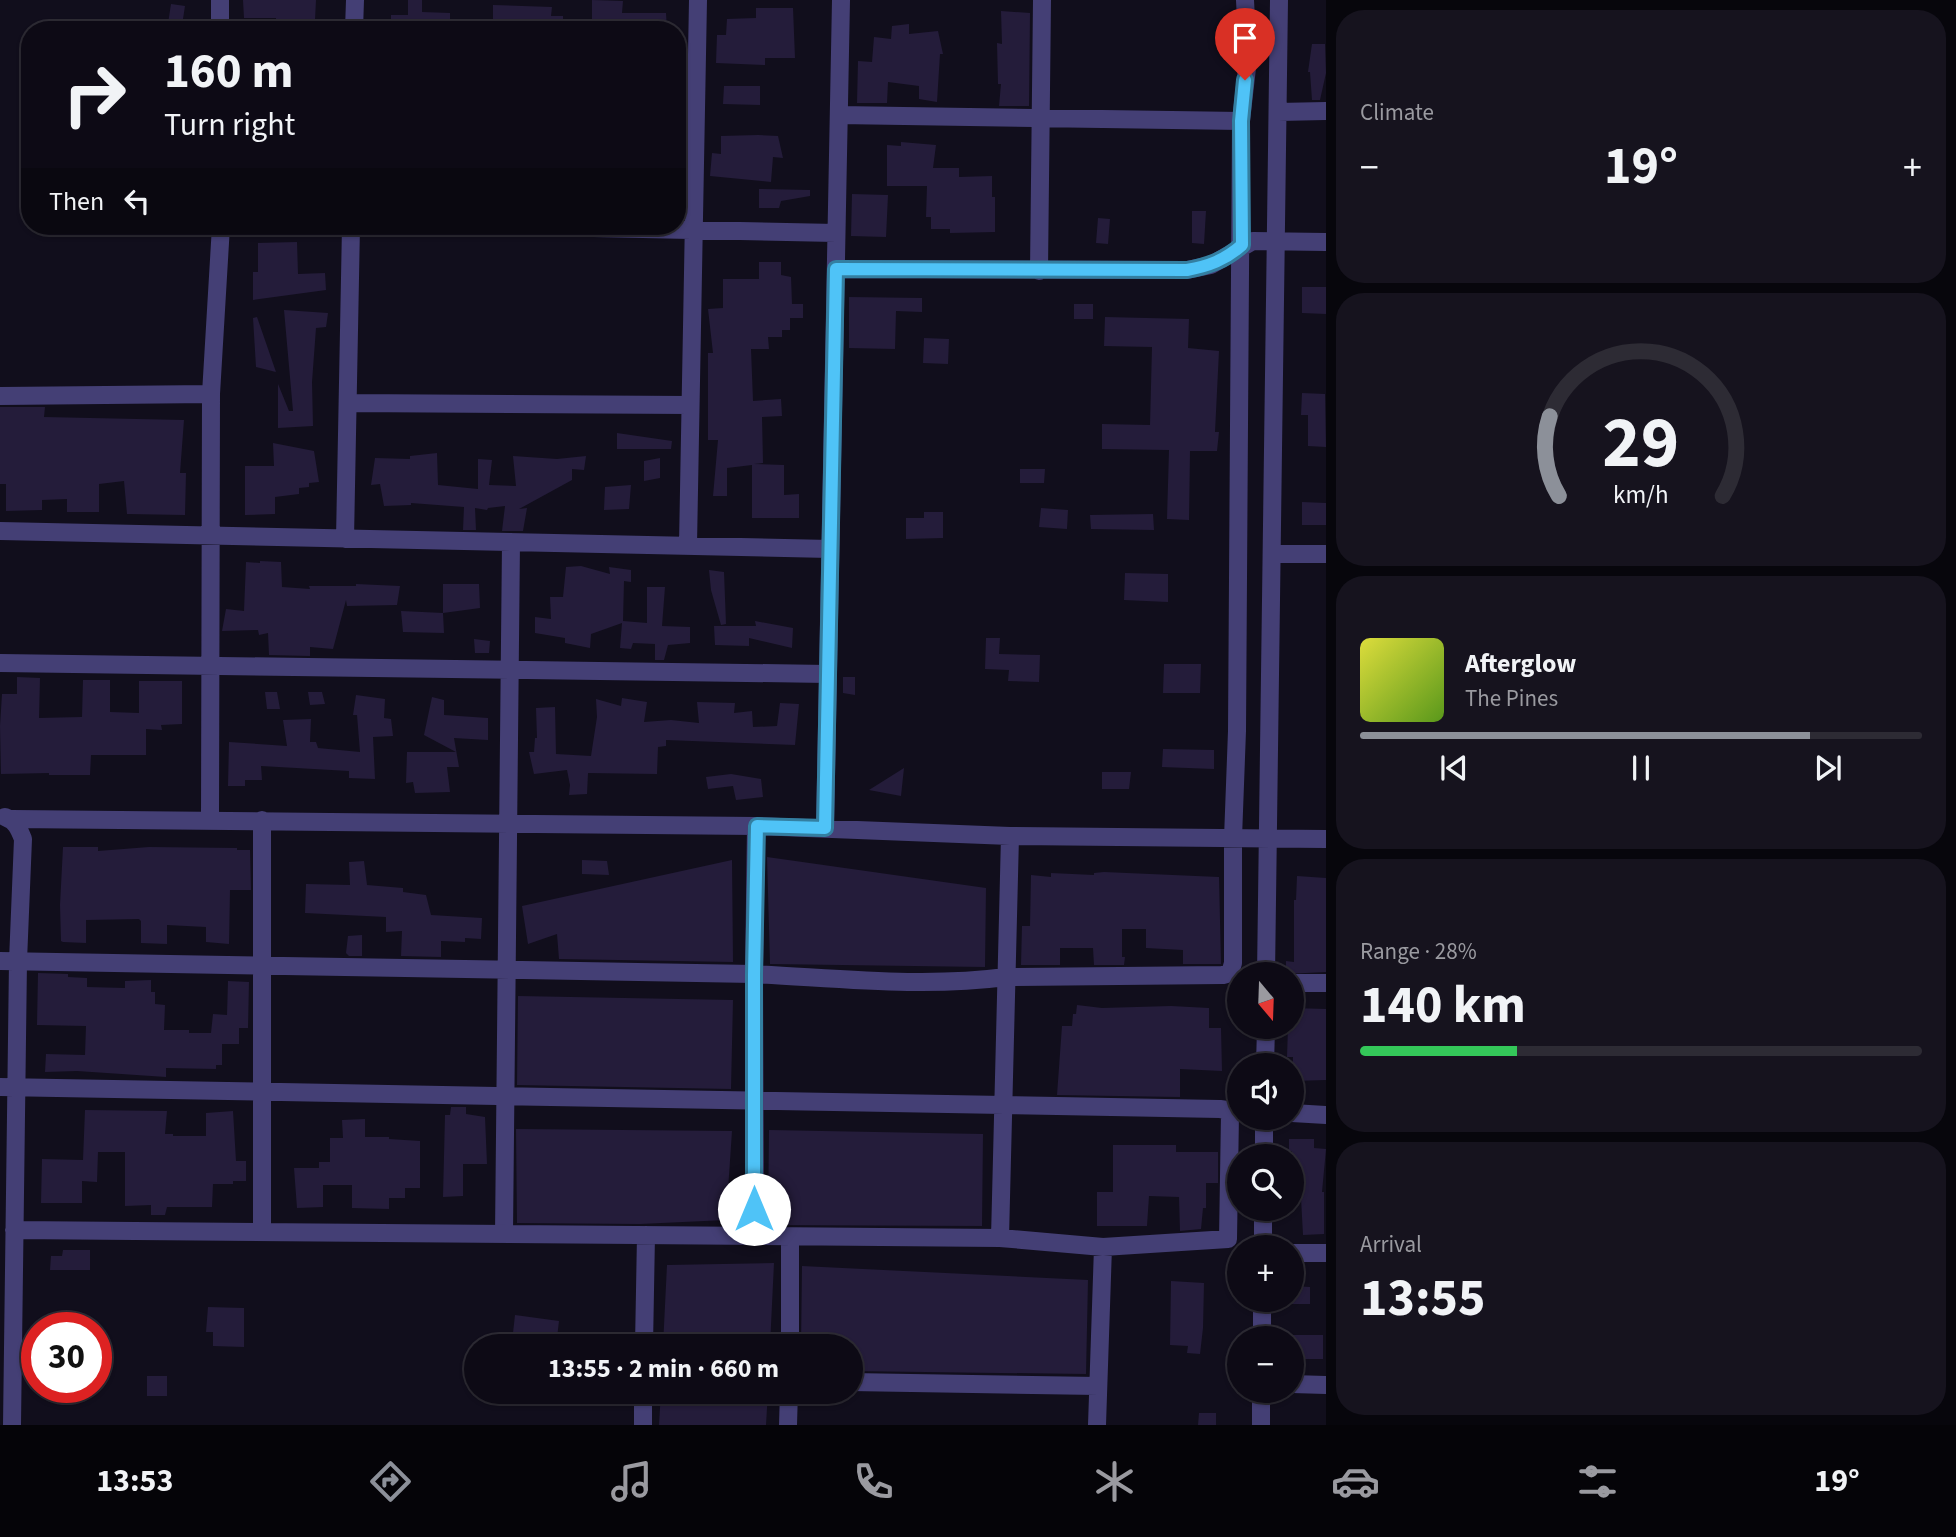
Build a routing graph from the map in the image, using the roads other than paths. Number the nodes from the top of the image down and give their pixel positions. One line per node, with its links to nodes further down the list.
1 (220, 0): 8 (street)
2 (355, 0): 9 (street)
3 (698, 0): 10 (street)
4 (841, 0): 13 (street)
5 (1042, 0): 14 (street)
6 (1245, 0): 15 (street)
7 (1279, 0): 12 (street)
8 (220, 21)
9 (354, 21)
10 (686, 102): 17 (street)
11 (1326, 111): 12 (street)
12 (1278, 112): 21 (street)
13 (839, 115): 14 (street); 18 (street)
14 (1041, 118): 15 (street); 25 (street)
15 (1241, 121): 23 (street)
16 (686, 229): 17 (street)
17 (692, 229): 18 (street); 29 (street)
18 (836, 233): 24 (street)
19 (220, 235): 26 (street)
20 (351, 235): 28 (street)
21 (1276, 240): 22 (street); 23 (street); 36 (street)
22 (1326, 242)
23 (1242, 245): 25 (street); 49 (street)
24 (836, 269): 25 (street); 35 (street)
25 (1039, 271)
26 (211, 394): 27 (street); 31 (street)
27 (0, 396)
28 (348, 403): 29 (street); 32 (street)
29 (690, 405): 34 (street)
30 (0, 531): 31 (street)
31 (210, 536): 32 (street); 39 (street)
32 (345, 539): 33 (street)
33 (511, 542): 34 (street); 40 (street)
34 (688, 545): 35 (street)
35 (830, 549): 41 (street)
36 (1272, 554): 37 (street); 50 (street)
37 (1326, 554)
38 (0, 663): 39 (street)
39 (210, 665): 40 (street); 43 (street)
40 (510, 669): 41 (street); 45 (street)
41 (828, 674): 47 (street)
42 (6, 818): 43 (street); 52 (street)
43 (210, 820): 44 (street)
44 (262, 820): 45 (street); 54 (street)
45 (508, 823): 46 (street); 55 (street)
46 (757, 826): 47 (street); 56 (street)
47 (825, 828): 48 (street)
48 (1010, 836): 49 (street); 57 (street)
49 (1233, 838): 50 (street); 57 (street)
50 (1268, 838): 51 (street); 53 (street)
51 (1326, 839)
52 (9, 961): 54 (street); 60 (street)
53 (1266, 962)
54 (263, 965): 55 (street); 61 (street)
55 (507, 969): 56 (street); 62 (street)
56 (754, 974): 57 (street); 63 (street)
57 (1006, 977): 64 (street)
58 (1304, 983): 59 (street)
59 (1326, 984)
60 (8, 1087): 61 (street); 67 (street)
61 (262, 1092): 62 (street); 68 (street)
62 (505, 1096): 63 (street); 69 (street)
63 (754, 1101): 64 (street); 71 (street)
64 (1003, 1105): 73 (street); 74 (street)
65 (1304, 1114): 66 (street)
66 (1326, 1115)
67 (14, 1230): 68 (street); 86 (street)
68 (262, 1232): 69 (street)
69 (504, 1234): 70 (street)
70 (646, 1235): 71 (street); 77 (street)
71 (755, 1236): 72 (street)
72 (790, 1237): 73 (street); 78 (street)
73 (1000, 1238): 74 (street)
74 (1103, 1247): 81 (street)
75 (1304, 1253): 76 (street)
76 (1326, 1253)
77 (644, 1334)
78 (790, 1334)
79 (863, 1382): 81 (street)
80 (1304, 1384): 82 (street)
81 (1098, 1385): 89 (street)
82 (1326, 1385)
83 (1261, 1403): 90 (street)
84 (643, 1404): 87 (street)
85 (789, 1404): 88 (street)
86 (8, 1417)
87 (643, 1425)
88 (788, 1425)
89 (1097, 1425)
90 (1261, 1425)

